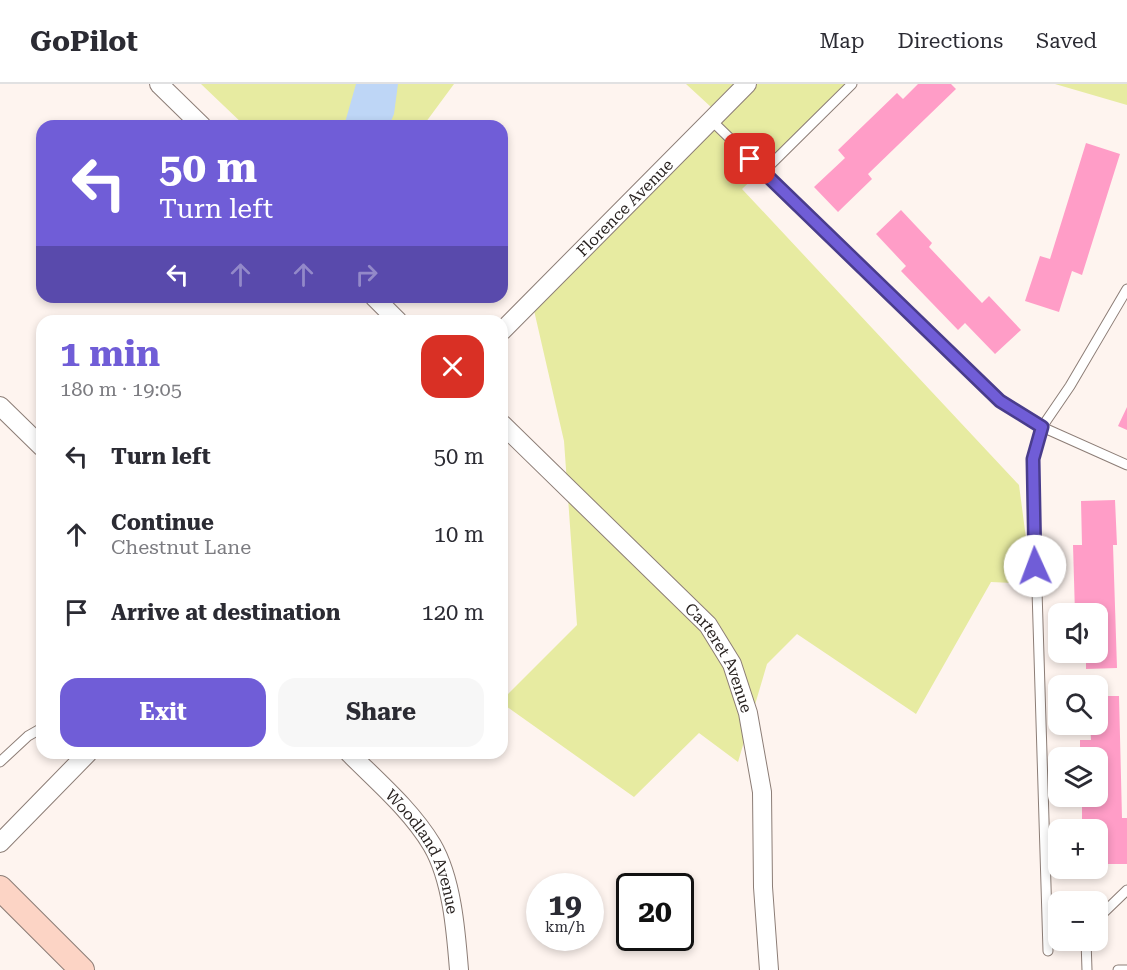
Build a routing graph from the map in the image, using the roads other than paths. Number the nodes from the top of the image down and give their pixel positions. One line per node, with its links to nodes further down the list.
1 (159, 84): 4 (street)
2 (747, 84): 5 (street, Florence Avenue)
3 (852, 84): 6 (lane)
4 (196, 120)
5 (711, 120): 6 (lane); 10 (street, Florence Avenue)
6 (763, 172): 12 (lane)
7 (1127, 289): 12 (lane)
8 (380, 303): 9 (street)
9 (392, 315)
10 (508, 325)
11 (0, 406): 14 (street)
12 (1042, 427): 15 (lane); 24 (lane)
13 (508, 430): 29 (street, Carteret Avenue)
14 (36, 441)
15 (1127, 465)
16 (36, 731): 19 (lane)
17 (78, 759): 20 (street)
18 (355, 759): 28 (street, Woodland Avenue)
19 (0, 762)
20 (0, 843)
21 (0, 888): 27 (street)
22 (1127, 890): 23 (lane)
23 (1108, 908)
24 (1047, 932): 25 (lane)
25 (1048, 951)
26 (1087, 951): 30 (lane)
27 (82, 970)
28 (459, 970)
29 (769, 970)
30 (1088, 970)
31 (1118, 970): 32 (lane)
32 (1127, 970)

